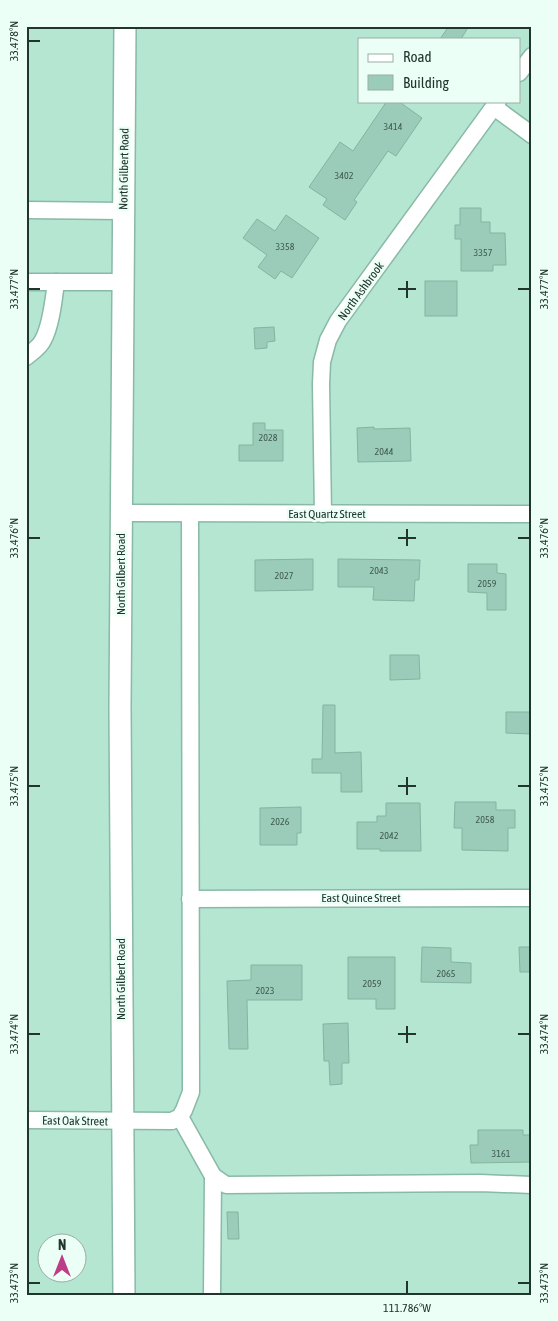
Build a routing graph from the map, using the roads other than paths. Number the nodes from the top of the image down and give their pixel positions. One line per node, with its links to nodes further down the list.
1 (125, 26): 7 (main road, North Gilbert Road)
2 (532, 56): 3 (street)
3 (520, 72)
4 (496, 104): 5 (street); 14 (street, North Ashbrook)
5 (532, 135)
6 (26, 210): 7 (street)
7 (123, 211): 10 (main road, North Gilbert Road)
8 (26, 282): 9 (street)
9 (56, 282): 10 (street); 11 (street)
10 (123, 282): 12 (main road, North Gilbert Road)
11 (26, 357)
12 (121, 513): 13 (street, East Quartz Street); 20 (main road, North Gilbert Road)
13 (190, 514): 14 (street, East Quartz Street); 16 (street)
14 (323, 514): 15 (street, East Quartz Street)
15 (532, 514)
16 (190, 898): 17 (street, East Quince Street); 18 (street)
17 (532, 898)
18 (180, 1117): 20 (street); 21 (street)
19 (26, 1120): 20 (street, East Oak Street)
20 (123, 1121): 23 (main road, North Gilbert Road)
21 (213, 1176): 22 (street); 24 (street)
22 (532, 1186)
23 (124, 1295)
24 (212, 1295)

